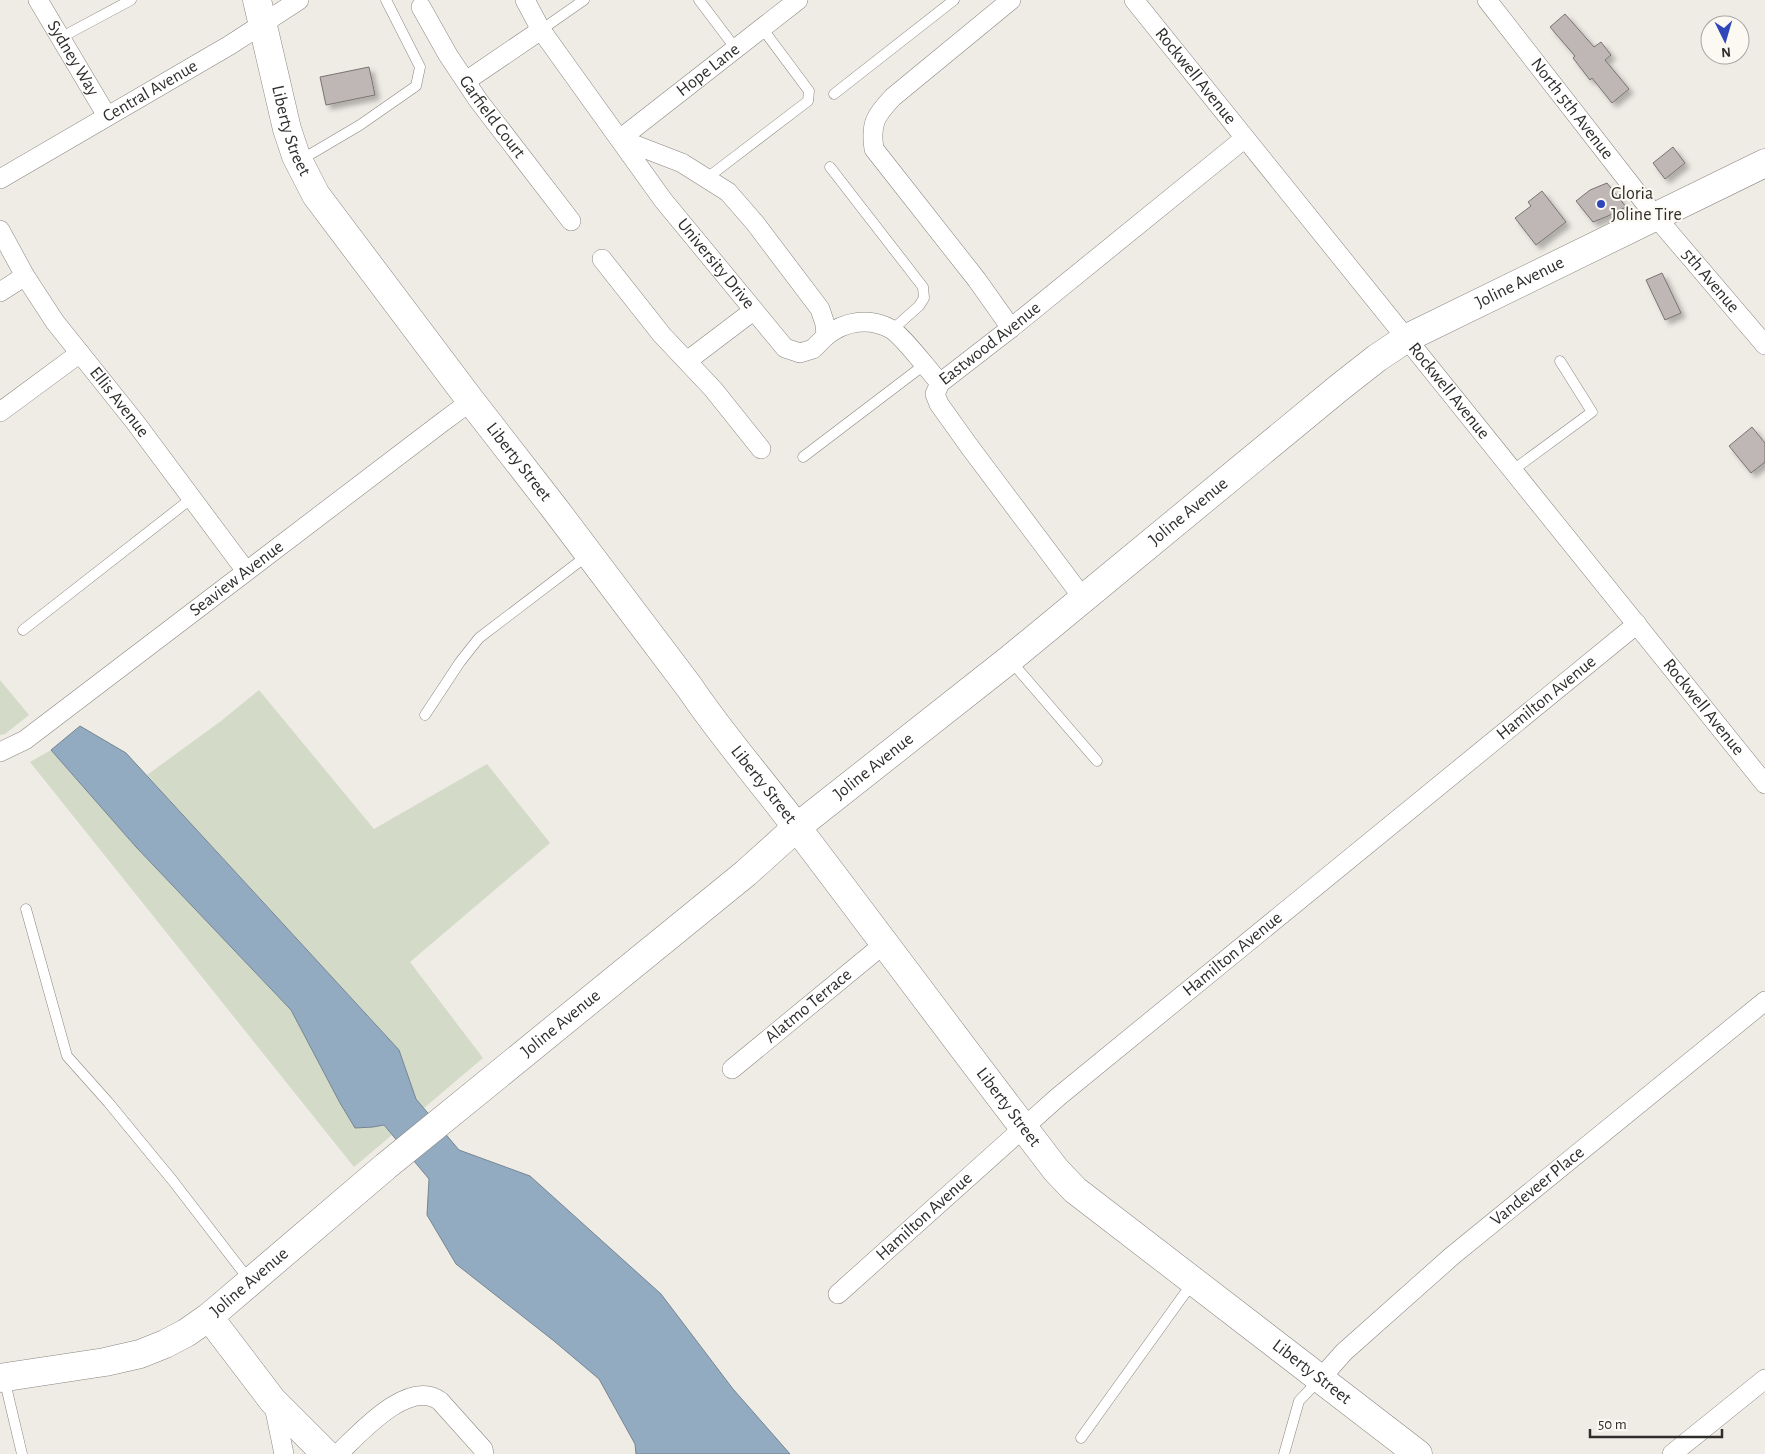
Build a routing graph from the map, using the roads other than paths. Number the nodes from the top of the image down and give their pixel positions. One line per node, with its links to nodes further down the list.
1 (38, 0): 17 (street, Sydney Way)
2 (131, 0): 17 (lane)
3 (299, 0): 14 (street, Central Avenue)
4 (386, 0): 24 (lane)
5 (524, 0): 16 (street, University Drive)
6 (584, 0): 16 (lane)
7 (699, 0): 18 (lane)
8 (798, 0): 15 (street, Hope Lane)
9 (954, 0): 20 (lane)
10 (1011, 0): 36 (street)
11 (1134, 0): 22 (street, Rockwell Avenue)
12 (1487, 0): 29 (street, North 5th Avenue)
13 (421, 7): 19 (street, Garfield Court)
14 (260, 12): 21 (street, Central Avenue); 24 (main road, Liberty Street)
15 (762, 28): 18 (street, Hope Lane); 27 (lane)
16 (541, 30): 19 (street); 23 (street, University Drive)
17 (60, 38): 21 (street, Sydney Way)
18 (736, 49): 23 (street, Hope Lane)
19 (466, 81): 30 (street, Garfield Court)
20 (834, 94)
21 (107, 116): 28 (street, Central Avenue)
22 (1246, 138): 36 (street, Eastwood Avenue); 39 (street, Rockwell Avenue)
23 (620, 139): 27 (street); 35 (street, University Drive)
24 (299, 161): 46 (main road, Liberty Street)
25 (1765, 163): 29 (main road, Joline Avenue)
26 (830, 167): 37 (lane)
27 (707, 178): 38 (street)
28 (0, 179)
29 (1656, 217): 39 (main road, Joline Avenue); 40 (street, 5th Avenue)
30 (571, 221)
31 (0, 230): 33 (street, Ellis Avenue)
32 (602, 259): 42 (street)
33 (25, 276): 34 (street); 41 (street, Ellis Avenue)
34 (0, 292)
35 (753, 311): 38 (street, University Drive); 42 (street)
36 (1011, 328): 45 (street, Eastwood Avenue)
37 (892, 330): 38 (street, University Drive); 44 (street)
38 (826, 336)
39 (1407, 338): 50 (street, Rockwell Avenue); 54 (main road, Joline Avenue)
40 (1765, 345)
41 (80, 353): 47 (street); 51 (street, Ellis Avenue)
42 (687, 361): 48 (street)
43 (1560, 361): 50 (lane)
44 (924, 365): 45 (street); 49 (lane)
45 (940, 383): 54 (street, Eastwood Avenue)
46 (471, 401): 52 (main road, Liberty Street); 53 (street, Seaview Avenue)
47 (0, 412)
48 (760, 449)
49 (802, 457)
50 (1513, 470): 55 (street, Rockwell Avenue)
51 (192, 498): 53 (street, Ellis Avenue); 56 (lane)
52 (589, 554): 58 (lane); 62 (main road, Liberty Street)
53 (246, 571): 59 (street, Seaview Avenue)
54 (1083, 598): 57 (main road, Joline Avenue)
55 (1637, 624): 61 (street, Rockwell Avenue); 67 (street, Hamilton Avenue)
56 (23, 630)
57 (1010, 659): 60 (lane); 62 (main road, Joline Avenue)
58 (426, 715)
59 (0, 752)
60 (1097, 761)
61 (1765, 784)
62 (797, 827): 64 (main road, Liberty Street); 69 (main road, Joline Avenue)
63 (26, 909): 69 (lane)
64 (884, 944): 66 (street, Alatmo Terrace); 67 (main road, Liberty Street)
65 (1765, 1001): 73 (street, Vandeveer Place)
66 (732, 1069)
67 (1024, 1128): 68 (main road, Liberty Street); 70 (street, Hamilton Avenue)
68 (1194, 1281): 73 (main road, Liberty Street); 76 (lane)
69 (251, 1282): 71 (main road, Joline Avenue)
70 (838, 1294)
71 (209, 1318): 72 (main road, Joline Avenue); 75 (main road)
72 (2, 1378): 77 (lane)
73 (1320, 1379): 82 (lane); 83 (main road, Liberty Street)
74 (1765, 1379): 84 (street)
75 (273, 1401): 78 (street); 79 (main road)
76 (1081, 1438)
77 (22, 1454)
78 (284, 1454)
79 (326, 1454)
80 (338, 1454): 81 (street)
81 (484, 1454)
82 (1284, 1454)
83 (1418, 1454)
84 (1672, 1454)

